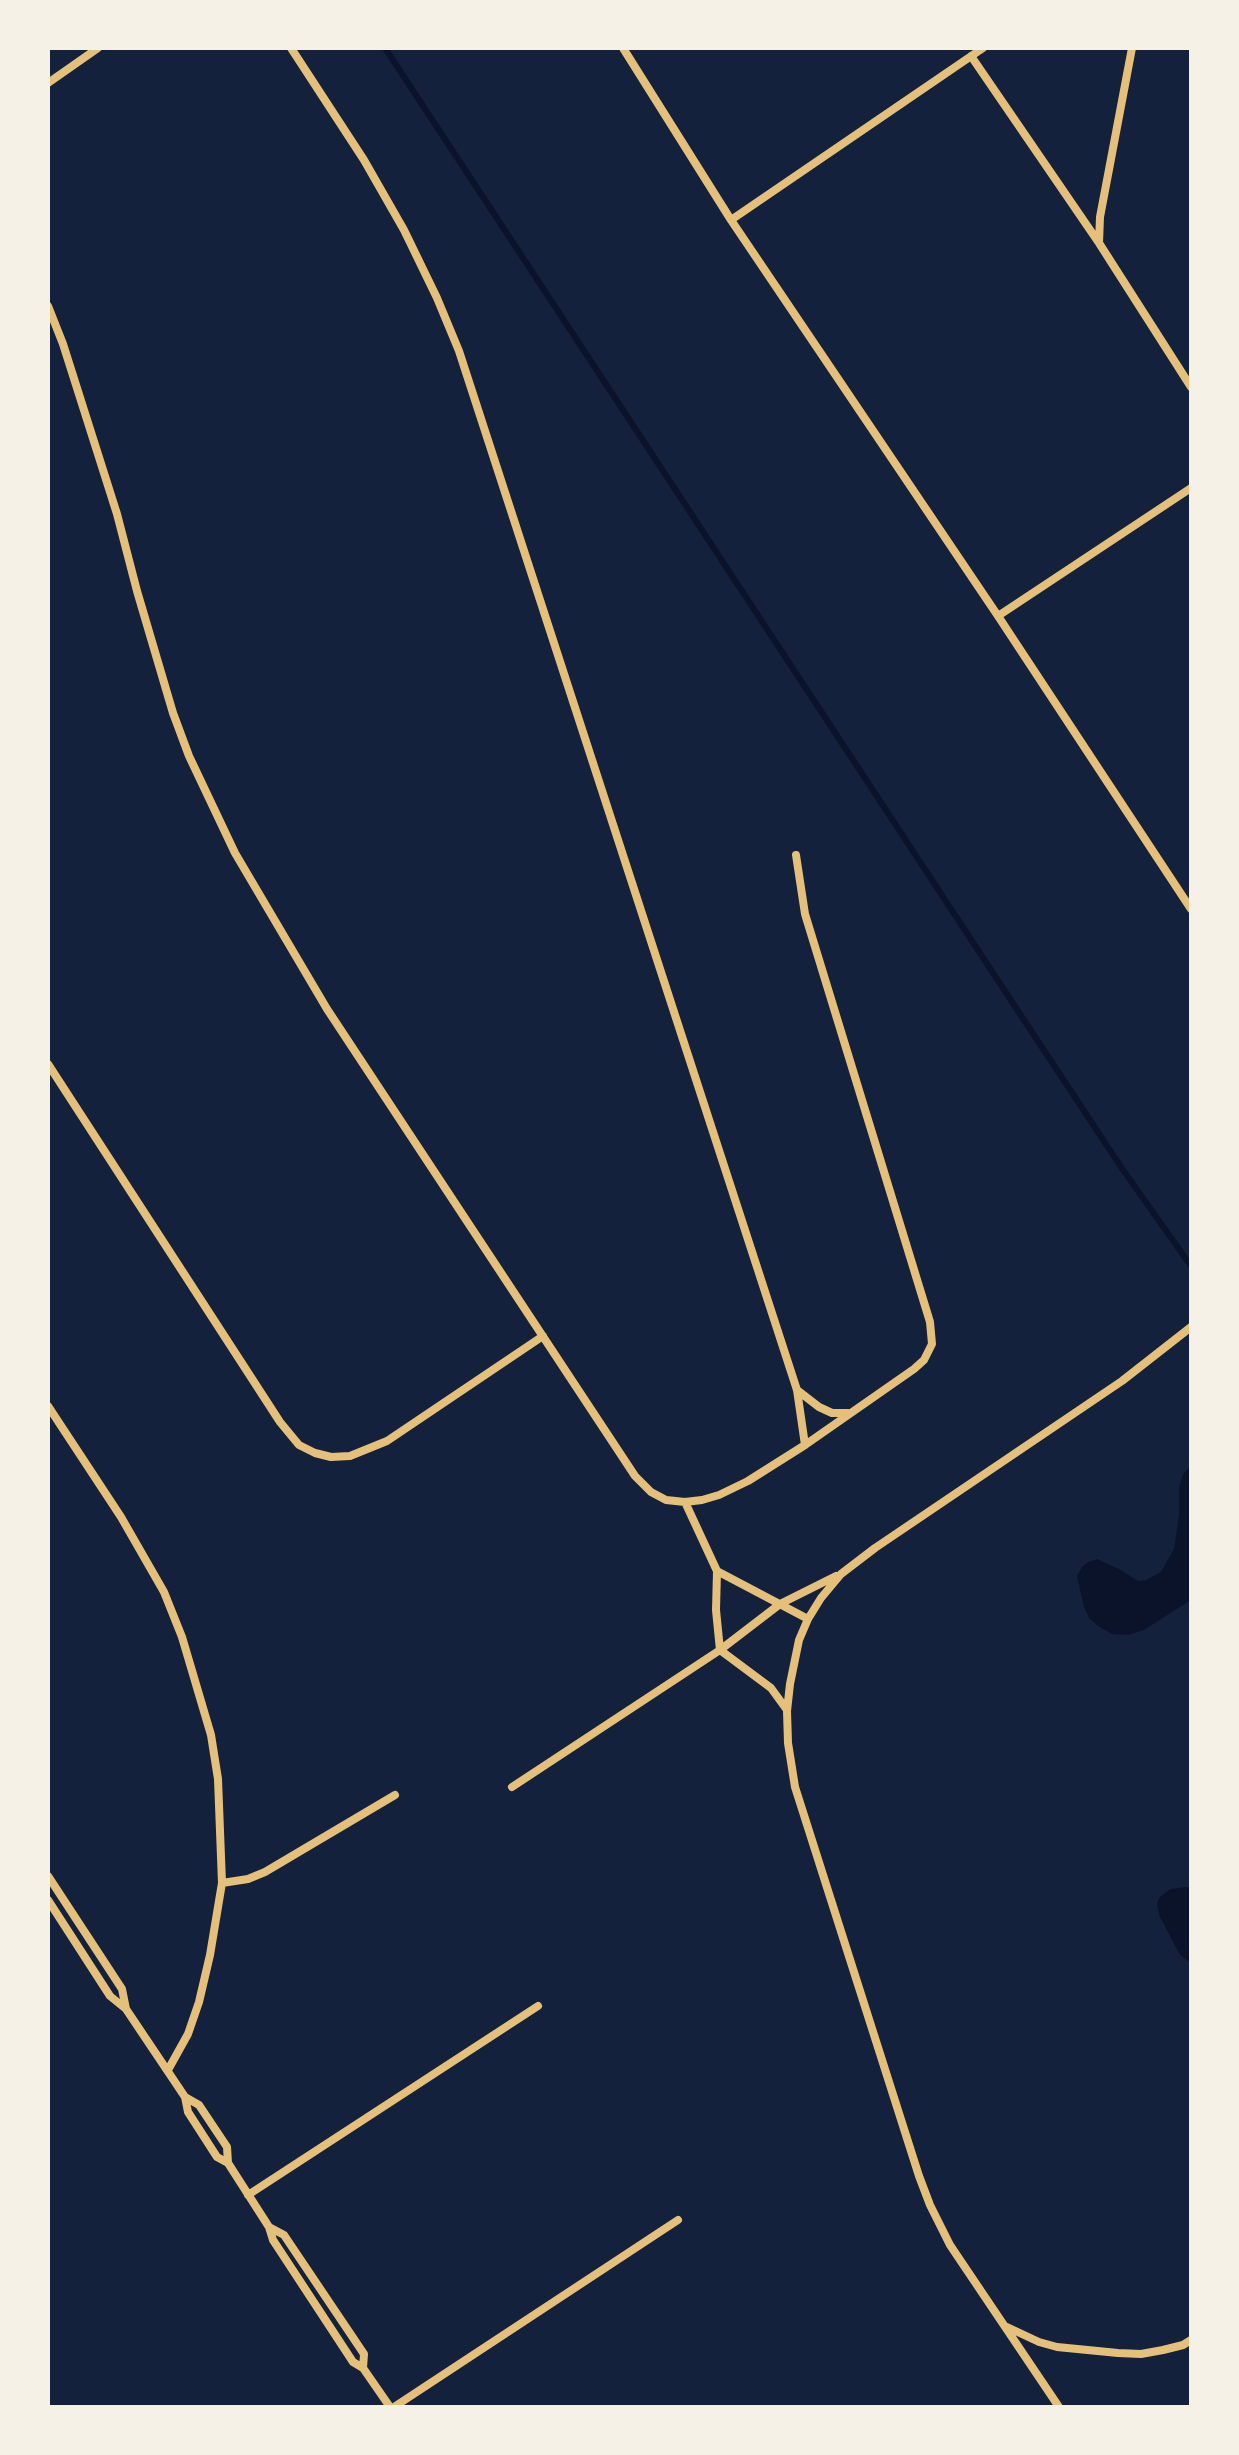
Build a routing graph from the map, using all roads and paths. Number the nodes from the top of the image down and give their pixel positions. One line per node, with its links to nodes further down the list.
1 (98, 48): 7 (street)
2 (291, 48): 19 (street)
3 (623, 48): 8 (street)
4 (983, 48): 6 (street)
5 (1132, 48): 9 (street)
6 (971, 56): 8 (street); 9 (street)
7 (48, 83)
8 (731, 220): 13 (street)
9 (1099, 243): 11 (street)
10 (48, 306): 18 (street)
11 (1191, 387)
12 (1191, 488): 13 (street)
13 (998, 616): 15 (street)
14 (796, 855): 21 (street)
15 (1191, 909)
16 (48, 1064): 18 (street)
17 (1191, 1327): 25 (street)
18 (543, 1336): 23 (street)
19 (797, 1390): 21 (street); 22 (street)
20 (48, 1406): 33 (street)
21 (849, 1413): 22 (street)
22 (805, 1445): 23 (street)
23 (685, 1502): 24 (street)
24 (717, 1571): 26 (street); 28 (street)
25 (841, 1574): 26 (street); 27 (street)
26 (780, 1604): 27 (street); 28 (street)
27 (808, 1619): 29 (street)
28 (720, 1650): 29 (street); 30 (street)
29 (787, 1711): 43 (street)
30 (512, 1787)
31 (395, 1795): 33 (street)
32 (48, 1876): 34 (street)
33 (222, 1883): 38 (street)
34 (59, 1894): 35 (street); 37 (street)
35 (48, 1901): 37 (street)
36 (538, 2006): 41 (street)
37 (126, 2009): 38 (street)
38 (168, 2070): 39 (street)
39 (185, 2097): 40 (street); 40 (street)
40 (228, 2163): 41 (street)
41 (248, 2195): 45 (street)
42 (678, 2220): 45 (street)
43 (1006, 2326): 44 (street); 46 (street)
44 (1191, 2340)
45 (392, 2407)
46 (1059, 2407)

